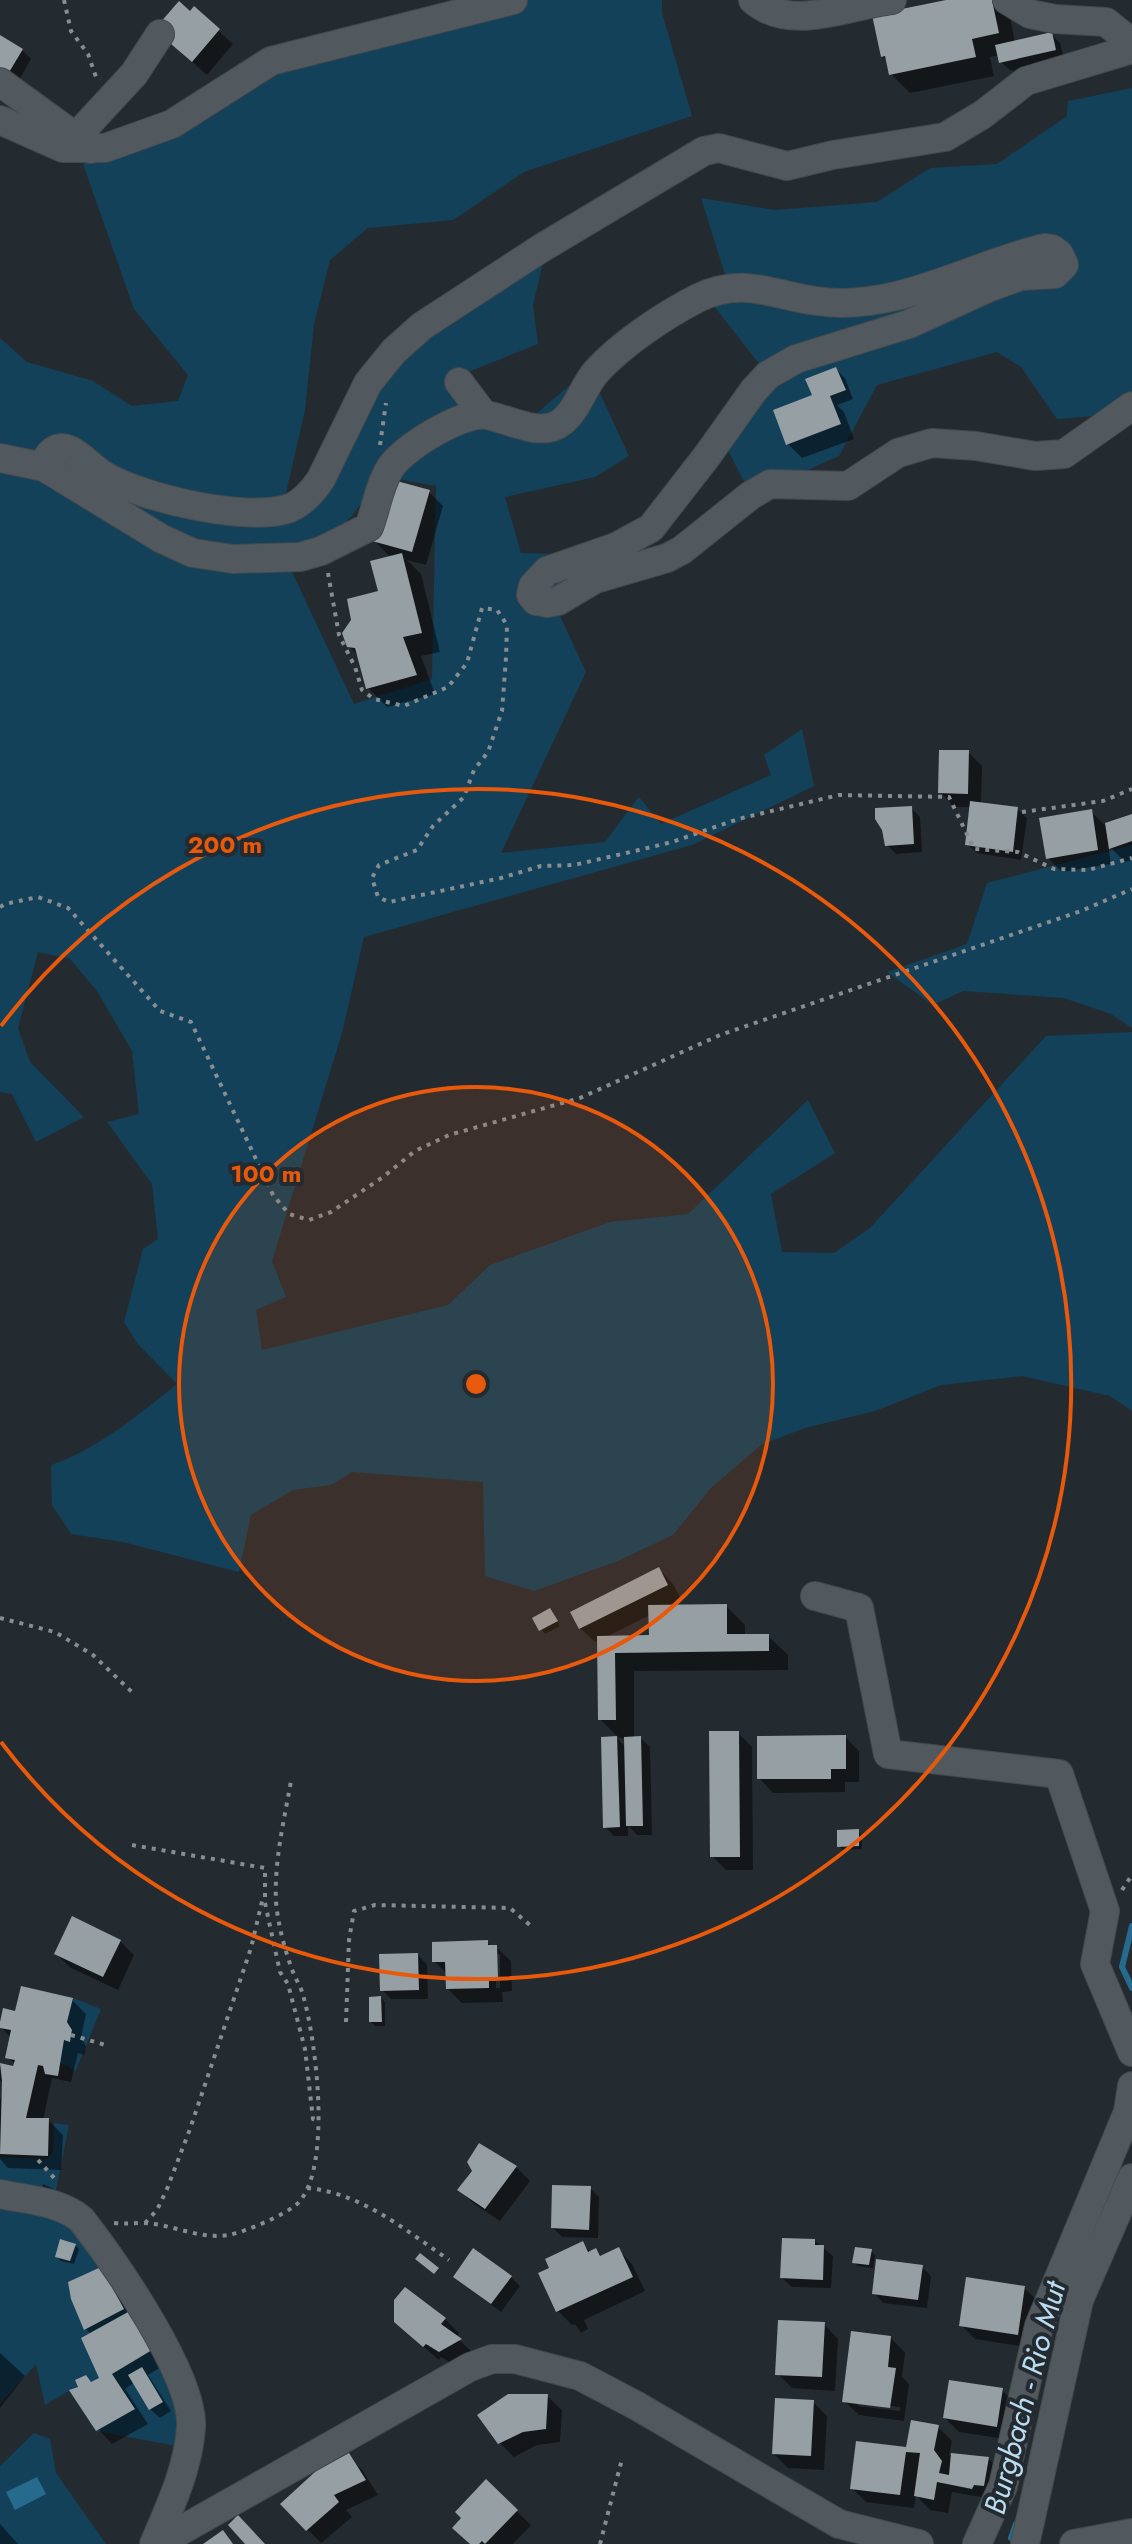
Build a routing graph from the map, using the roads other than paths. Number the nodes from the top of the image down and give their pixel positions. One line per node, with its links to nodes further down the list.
1 (513, 0): 9 (street)
2 (753, 0): 3 (street)
3 (892, 0)
4 (1007, 0): 6 (street)
5 (160, 34): 9 (street)
6 (1132, 46): 14 (street)
7 (0, 82): 9 (street)
8 (0, 120): 9 (street)
9 (91, 149)
10 (459, 382): 12 (street)
11 (1132, 406): 12 (street)
12 (483, 414): 14 (street)
13 (5, 456): 14 (street)
14 (44, 467)
15 (815, 1596): 16 (street)
16 (1132, 2052)
17 (1132, 2086): 23 (street)
18 (1132, 2178): 24 (street)
19 (0, 2194): 21 (street)
20 (1132, 2533): 25 (street)
21 (156, 2544): 22 (street)
22 (919, 2544)
23 (977, 2544)
24 (1025, 2544)
25 (1074, 2544)

